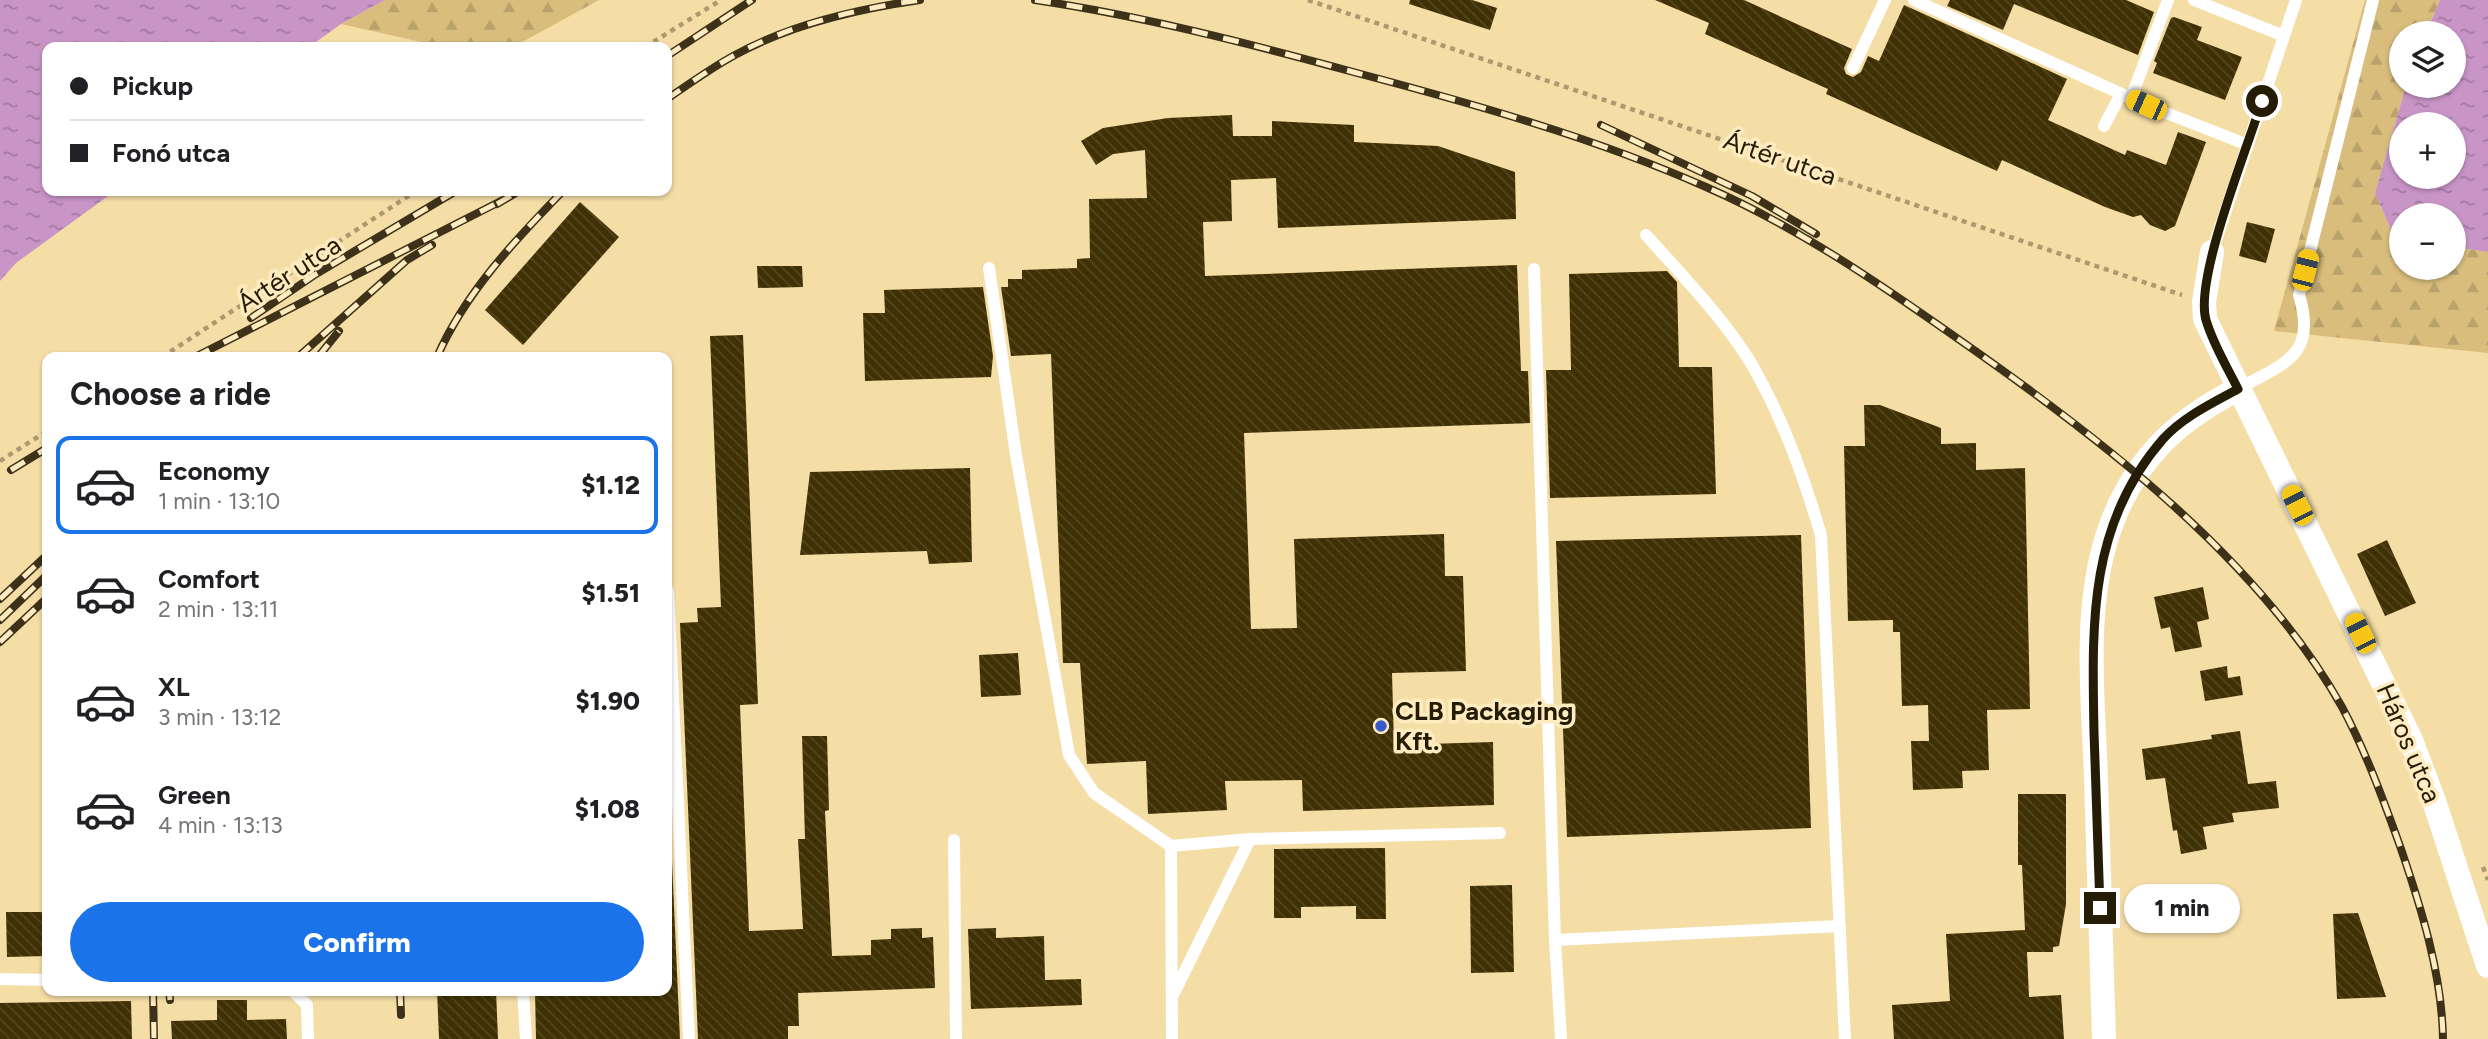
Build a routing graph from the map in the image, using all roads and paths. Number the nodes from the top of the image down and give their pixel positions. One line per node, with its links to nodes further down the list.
1 (720, 0): 10 (path)
2 (1308, 0): 20 (path, Ártér utca)
3 (1885, 0): 11 (lane)
4 (1914, 0): 12 (lane)
5 (2168, 0): 12 (lane)
6 (2194, 0): 9 (lane)
7 (2296, 0): 9 (lane)
8 (2373, 0): 22 (lane)
9 (2284, 36): 14 (lane)
10 (653, 42)
11 (1853, 68)
12 (2126, 96): 13 (lane); 14 (lane)
13 (2104, 127)
14 (2248, 145): 17 (lane)
15 (408, 196): 21 (path, Ártér utca)
16 (1646, 235): 30 (lane)
17 (2212, 252): 20 (street)
18 (989, 268): 29 (lane)
19 (1534, 269): 31 (lane)
20 (2204, 302): 22 (street, Háros utca)
21 (170, 352)
22 (2238, 389): 32 (street, Háros utca); 45 (street)
23 (42, 434): 24 (path)
24 (0, 461)
25 (672, 676): 40 (lane)
26 (1500, 833): 27 (lane)
27 (1250, 839): 29 (lane); 37 (lane)
28 (954, 840): 41 (lane)
29 (1171, 846): 37 (lane)
30 (1840, 926): 31 (lane); 44 (lane)
31 (1555, 940): 43 (lane)
32 (2488, 966)
33 (0, 979): 34 (lane)
34 (42, 980)
35 (298, 996): 38 (lane)
36 (523, 996): 39 (lane)
37 (1172, 999): 42 (lane)
38 (308, 1039)
39 (526, 1039)
40 (689, 1039)
41 (956, 1039)
42 (1172, 1039)
43 (1561, 1039)
44 (1845, 1039)
45 (2104, 1039)

